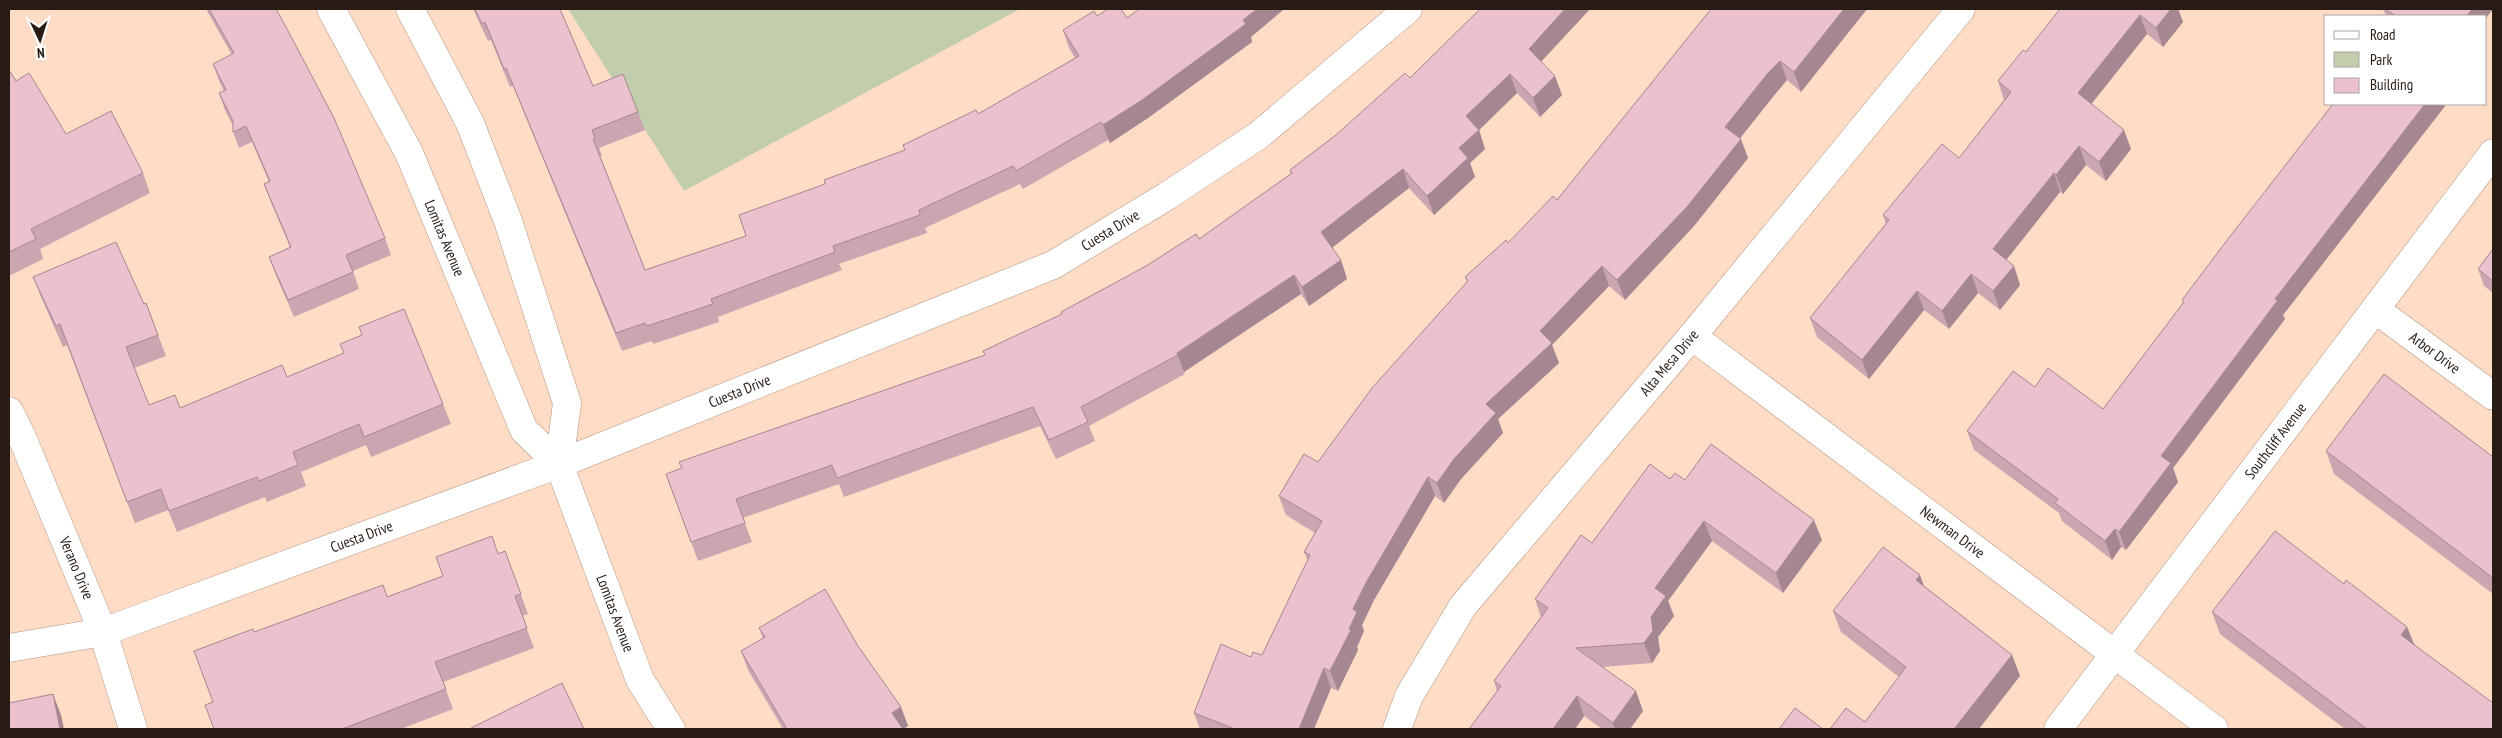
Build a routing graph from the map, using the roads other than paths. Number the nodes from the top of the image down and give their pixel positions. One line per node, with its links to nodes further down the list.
1 (331, 9): 10 (street, Lomitas Avenue)
2 (410, 9): 10 (street, Lomitas Avenue)
3 (1408, 9): 10 (street, Cuesta Drive)
4 (1961, 9): 7 (street, Alta Mesa Drive)
5 (2493, 152): 6 (street, Southcliff Avenue)
6 (2375, 309): 8 (street, Arbor Drive); 13 (street, Southcliff Avenue)
7 (1692, 336): 13 (street, Newman Drive); 16 (street, Alta Mesa Drive)
8 (2493, 396)
9 (9, 411): 11 (street, Verano Drive)
10 (559, 464): 11 (street, Cuesta Drive); 15 (street, Lomitas Avenue)
11 (104, 632): 12 (street, Cuesta Drive); 14 (street, Verano Drive)
12 (9, 648)
13 (2114, 655): 17 (street, Southcliff Avenue); 18 (street, Newman Drive)
14 (133, 729)
15 (672, 729)
16 (1397, 729)
17 (2058, 729)
18 (2214, 729)

